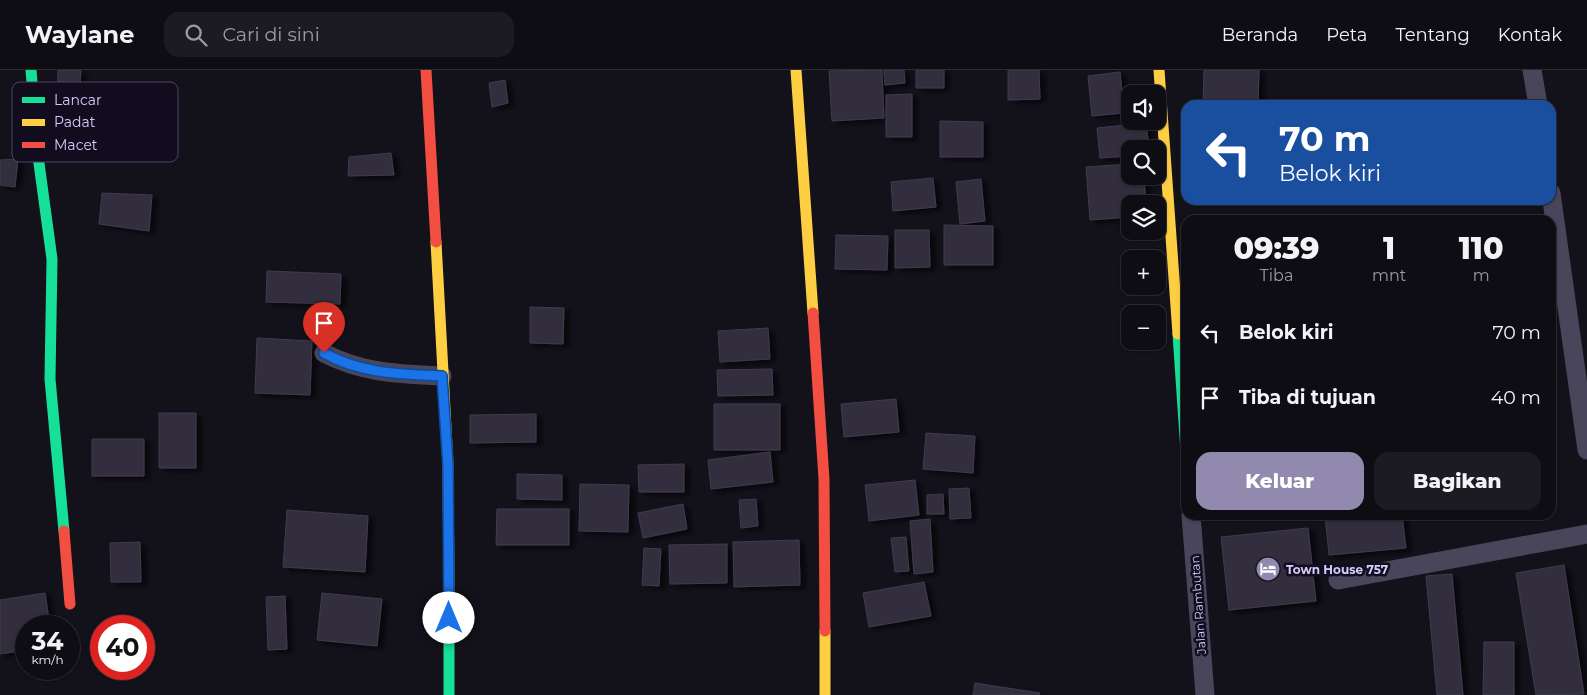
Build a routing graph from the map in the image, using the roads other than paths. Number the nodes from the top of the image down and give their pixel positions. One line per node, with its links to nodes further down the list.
1 (426, 70): 11 (street)
2 (796, 70): 18 (street)
3 (1159, 70): 9 (street)
4 (1532, 70): 5 (street)
5 (1537, 100)
6 (39, 162): 16 (street)
7 (1556, 258): 8 (street)
8 (1557, 271): 12 (street)
9 (1181, 336)
10 (324, 353): 11 (street)
11 (442, 376): 17 (street)
12 (1587, 450)
13 (1191, 520): 19 (street, Jalan Rambutan)
14 (1587, 534): 15 (street)
15 (1338, 580)
16 (70, 604)
17 (449, 695)
18 (825, 695)
19 (1205, 695)

